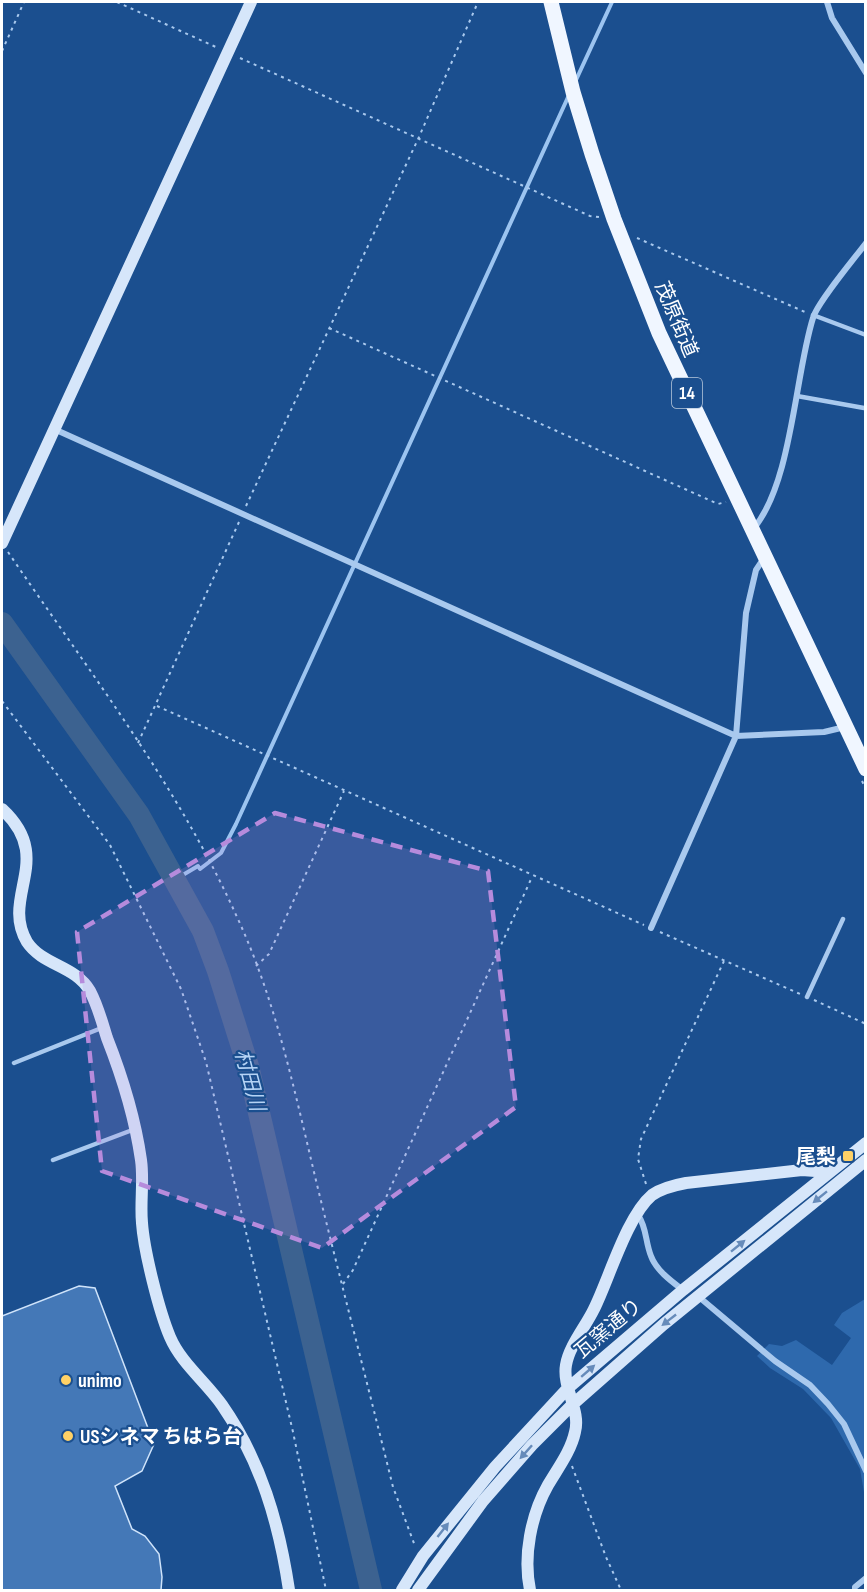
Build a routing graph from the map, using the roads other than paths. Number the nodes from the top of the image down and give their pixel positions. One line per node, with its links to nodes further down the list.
1 (251, 2): 10 (street)
2 (551, 2): 11 (main road, 茂原街道 / 14)
3 (827, 2): 4 (street)
4 (866, 73)
5 (866, 243): 6 (street)
6 (813, 315): 7 (lane); 8 (street)
7 (866, 335)
8 (797, 396): 9 (lane); 11 (street)
9 (864, 408)
10 (54, 429): 12 (street); 15 (street)
11 (752, 530): 13 (main road, 茂原街道 / 14)
12 (2, 543)
13 (764, 558): 14 (main road, 茂原街道 / 14); 15 (street)
14 (845, 727): 15 (street); 16 (main road, 茂原街道 / 14)
15 (736, 736): 19 (street)
16 (866, 769)
17 (2, 809): 21 (street)
18 (843, 919): 20 (lane)
19 (651, 928)
20 (807, 997)
21 (104, 1027): 22 (lane); 23 (street)
22 (14, 1063)
23 (135, 1129): 25 (lane); 35 (street)
24 (866, 1143): 27 (street, 瓦窯通り)
25 (53, 1160)
26 (865, 1161): 30 (street, 瓦窯通り, one-way to 30)
27 (829, 1172): 28 (street); 29 (street, 瓦窯通り, one-way to 27)
28 (638, 1215): 29 (street); 31 (street)
29 (683, 1290): 31 (street, 瓦窯通り, one-way to 29)
30 (699, 1297): 32 (street, 瓦窯通り, one-way to 32); 33 (street)
31 (567, 1389): 32 (street); 36 (street, 瓦窯通り, one-way to 31)
32 (572, 1405): 37 (street, 瓦窯通り, one-way to 37); 38 (street)
33 (866, 1471)
34 (866, 1578): 39 (street)
35 (289, 1590)
36 (402, 1590)
37 (420, 1590)
38 (530, 1590)
39 (855, 1590)

